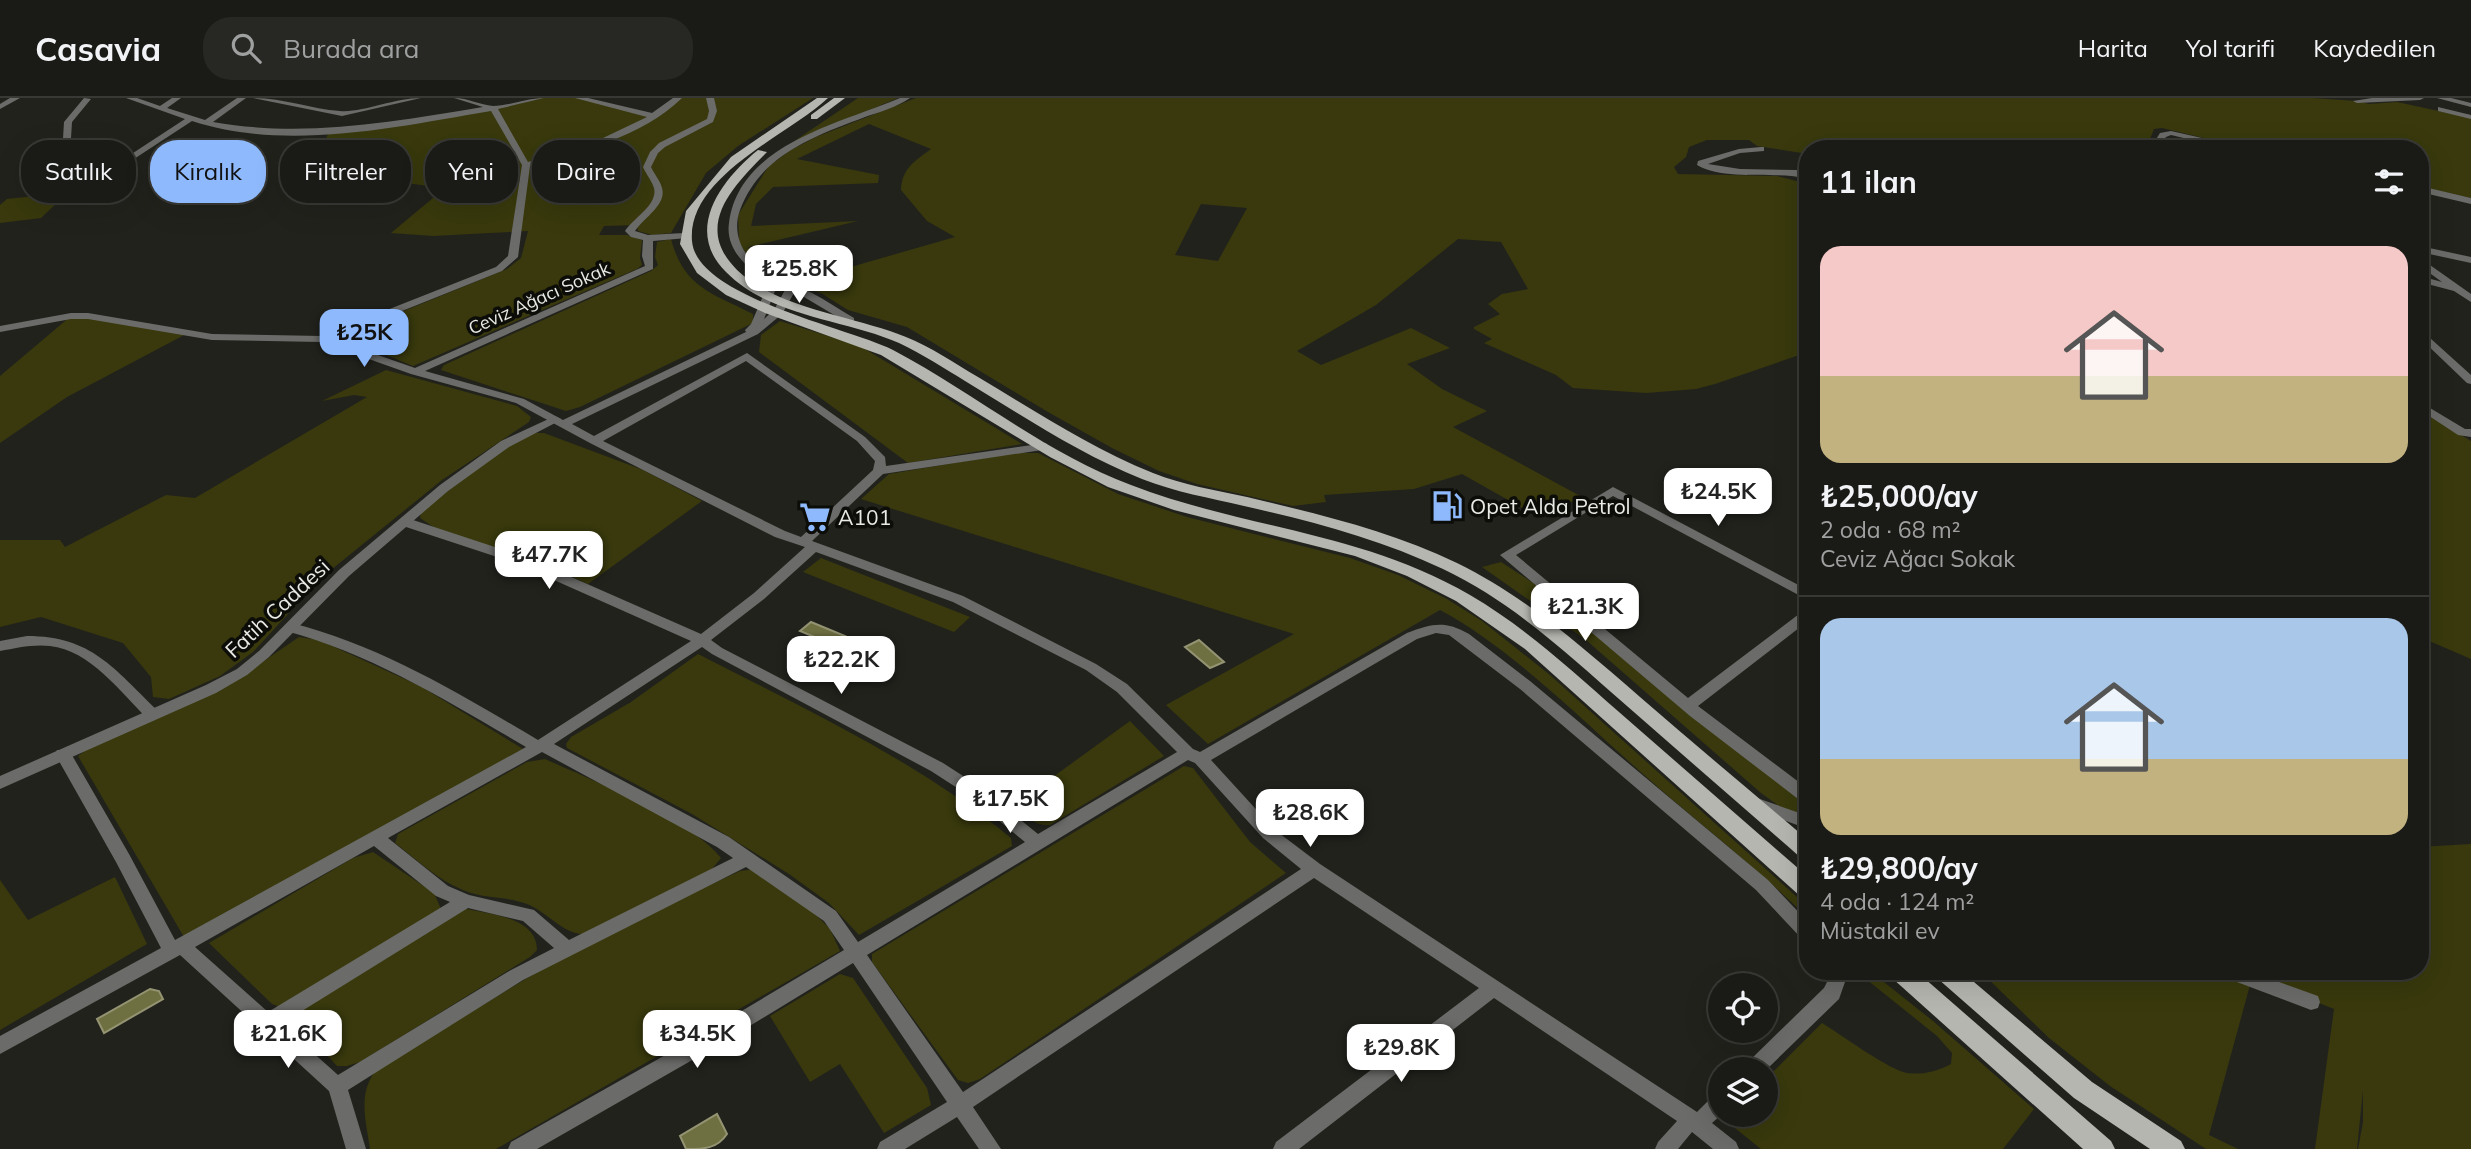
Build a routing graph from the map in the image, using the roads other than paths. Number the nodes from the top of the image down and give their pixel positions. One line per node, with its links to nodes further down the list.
1 (16, 98): 20 (street)
2 (130, 98): 22 (street)
3 (177, 98): 22 (street)
4 (242, 98): 27 (street)
5 (257, 98): 6 (street)
6 (417, 98)
7 (458, 98): 21 (street)
8 (540, 98): 21 (street)
9 (579, 98): 24 (street)
10 (678, 98): 24 (street)
11 (710, 98): 38 (street)
12 (823, 98): 37 (main road)
13 (840, 98): 45 (main road)
14 (906, 98): 45 (street)
15 (2420, 98): 18 (street)
16 (2441, 98): 19 (street)
17 (87, 99): 28 (street)
18 (2357, 101)
19 (2471, 105)
20 (0, 107)
21 (493, 108): 27 (street); 33 (street)
22 (162, 109): 26 (street)
23 (2441, 110): 25 (street)
24 (654, 116): 33 (street)
25 (2471, 117)
26 (190, 119): 27 (street); 32 (street)
27 (206, 123)
28 (69, 140)
29 (2160, 140): 30 (street)
30 (2202, 140)
31 (1761, 149): 34 (street)
32 (136, 155)
33 (526, 164): 49 (street)
34 (1799, 174)
35 (2429, 192): 36 (street)
36 (2471, 201)
37 (684, 236): 38 (street); 45 (main road)
38 (648, 238): 52 (street, Ceviz Ağacı Sokak)
39 (2429, 252): 40 (street)
40 (2471, 260)
41 (2429, 268): 43 (street)
42 (2429, 281): 43 (street)
43 (2458, 289): 44 (street); 46 (street)
44 (2471, 292)
45 (777, 298): 48 (street); 55 (street); 58 (main road); 74 (main road)
46 (2471, 299)
47 (0, 330): 49 (street)
48 (754, 332): 51 (street); 55 (street)
49 (322, 339): 52 (street)
50 (2429, 341): 53 (street)
51 (747, 356): 57 (street); 59 (street)
52 (415, 372): 55 (street)
53 (2471, 381)
54 (2429, 411): 56 (street)
55 (559, 421): 57 (street); 60 (street, Fatih Caddesi)
56 (2471, 433)
57 (594, 441): 61 (street)
58 (1042, 446): 59 (street); 81 (main road)
59 (879, 471): 61 (street)
60 (405, 522): 64 (street, Fatih Caddesi); 65 (street)
61 (808, 544): 65 (street); 71 (street)
62 (1799, 591): 67 (street)
63 (1799, 621): 67 (street)
64 (290, 628): 68 (street, Fatih Caddesi); 69 (street)
65 (702, 640): 69 (street); 77 (street)
66 (0, 646): 68 (street)
67 (1688, 706): 73 (street)
68 (152, 714): 70 (street, Fatih Caddesi)
69 (540, 746): 76 (street); 79 (street)
70 (63, 754): 72 (street, Fatih Caddesi); 85 (street)
71 (1194, 756): 77 (street); 80 (street); 83 (street)
72 (0, 783)
73 (1799, 791)
74 (1748, 801): 75 (street); 78 (main road)
75 (1799, 820)
76 (376, 838): 82 (street); 85 (street)
77 (1036, 842): 86 (street)
78 (1799, 844)
79 (748, 858): 84 (street); 86 (street)
80 (1314, 869): 91 (street); 97 (street)
81 (1799, 882)
82 (466, 901): 84 (street); 93 (street)
83 (1799, 924)
84 (566, 948): 96 (street)
85 (178, 949): 93 (street); 94 (street)
86 (854, 953): 97 (street); 101 (street)
87 (1835, 980): 95 (street)
88 (1909, 980): 107 (main road)
89 (1955, 980): 108 (main road)
90 (2251, 980): 92 (street)
91 (1495, 988): 99 (street); 104 (street)
92 (2311, 1002)
93 (267, 1023): 96 (street)
94 (0, 1046)
95 (1766, 1057)
96 (337, 1086): 100 (street)
97 (959, 1105): 102 (street); 103 (street)
98 (1708, 1112): 99 (street)
99 (1695, 1122): 105 (street); 106 (street)
100 (356, 1149)
101 (517, 1149)
102 (887, 1149)
103 (990, 1149)
104 (1283, 1149)
105 (1665, 1149)
106 (1729, 1149)
107 (2102, 1149)
108 (2172, 1149)

